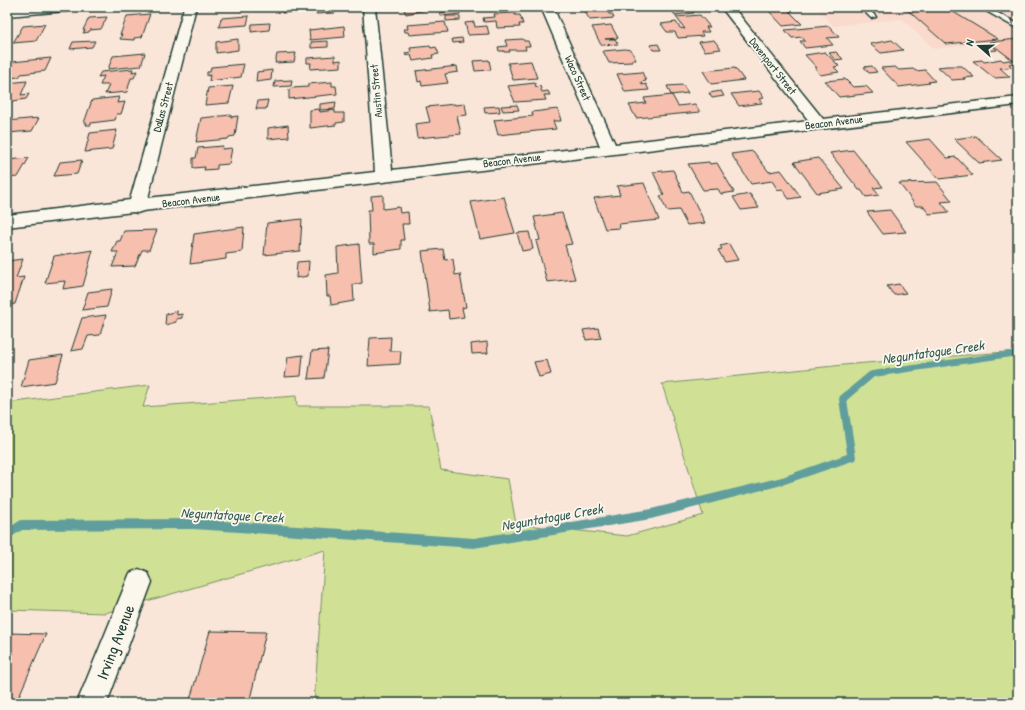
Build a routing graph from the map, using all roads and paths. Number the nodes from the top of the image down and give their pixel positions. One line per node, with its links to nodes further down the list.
1 (66, 7): 8 (street)
2 (190, 7): 15 (street, Dallas Street)
3 (369, 7): 14 (street, Austin Street)
4 (547, 7): 13 (street, Waco Street)
5 (727, 7): 12 (street, Davenport Street)
6 (863, 7): 9 (lane)
7 (982, 7): 10 (lane)
8 (9, 11)
9 (873, 17)
10 (1018, 27)
11 (1018, 101): 12 (street, Beacon Avenue)
12 (819, 124): 13 (street, Beacon Avenue)
13 (609, 149): 14 (street, Beacon Avenue)
14 (384, 175): 15 (street, Beacon Avenue)
15 (137, 207): 16 (street, Beacon Avenue)
16 (7, 221)
17 (139, 582): 18 (street, Irving Avenue)
18 (92, 703)

